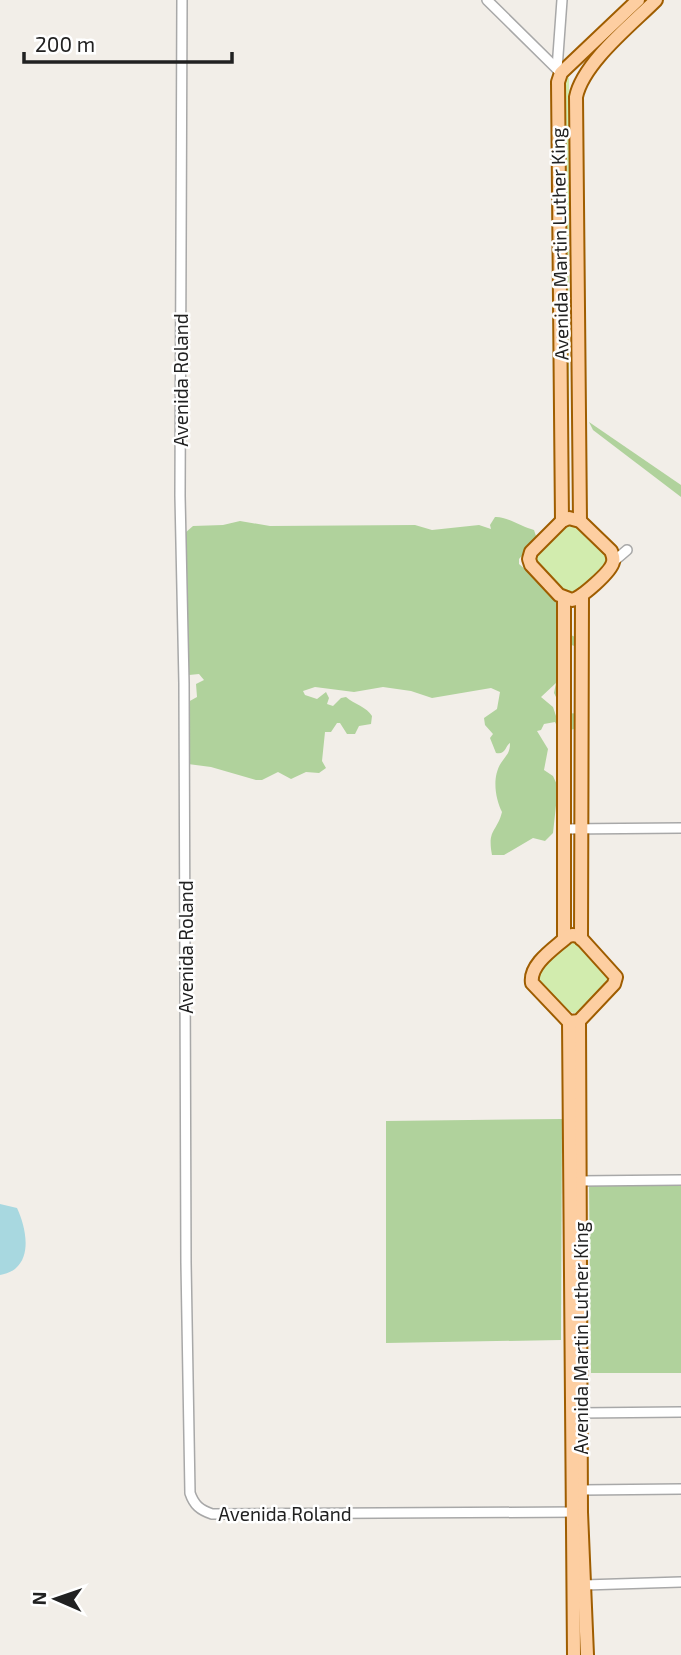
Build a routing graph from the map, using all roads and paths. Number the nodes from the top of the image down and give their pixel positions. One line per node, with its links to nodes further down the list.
1 (182, 0): 29 (street, Avenida Roland)
2 (487, 0): 7 (street)
3 (562, 0): 7 (street)
4 (638, 0): 6 (main road)
5 (656, 0): 6 (main road)
6 (625, 23): 7 (main road); 8 (main road)
7 (562, 70): 8 (main road); 9 (main road, Avenida Martin Luther King)
8 (578, 85): 10 (main road, Avenida Martin Luther King)
9 (562, 521): 10 (main road); 14 (main road)
10 (580, 521): 12 (main road)
11 (627, 551): 12 (street)
12 (613, 562): 13 (main road)
13 (582, 596): 14 (main road); 16 (main road)
14 (564, 598): 15 (main road)
15 (564, 711): 16 (main road); 19 (main road)
16 (581, 711): 17 (main road)
17 (582, 828): 18 (street); 19 (street); 21 (main road)
18 (681, 828)
19 (564, 829): 20 (main road)
20 (565, 939): 21 (main road); 22 (main road)
21 (582, 939): 22 (main road)
22 (574, 1021): 24 (main road, Avenida Martin Luther King); 29 (main road, Avenida Martin Luther King)
23 (681, 1180): 24 (street)
24 (579, 1181): 26 (main road, Avenida Martin Luther King)
25 (681, 1412): 26 (street)
26 (580, 1413): 28 (main road, Avenida Martin Luther King)
27 (681, 1489): 28 (street)
28 (582, 1490): 29 (main road, Avenida Martin Luther King)
29 (576, 1512): 31 (main road, Avenida Martin Luther King); 32 (main road, Avenida Martin Luther King)
30 (681, 1583): 31 (street)
31 (584, 1585): 32 (main road, Avenida Martin Luther King)
32 (584, 1654)

